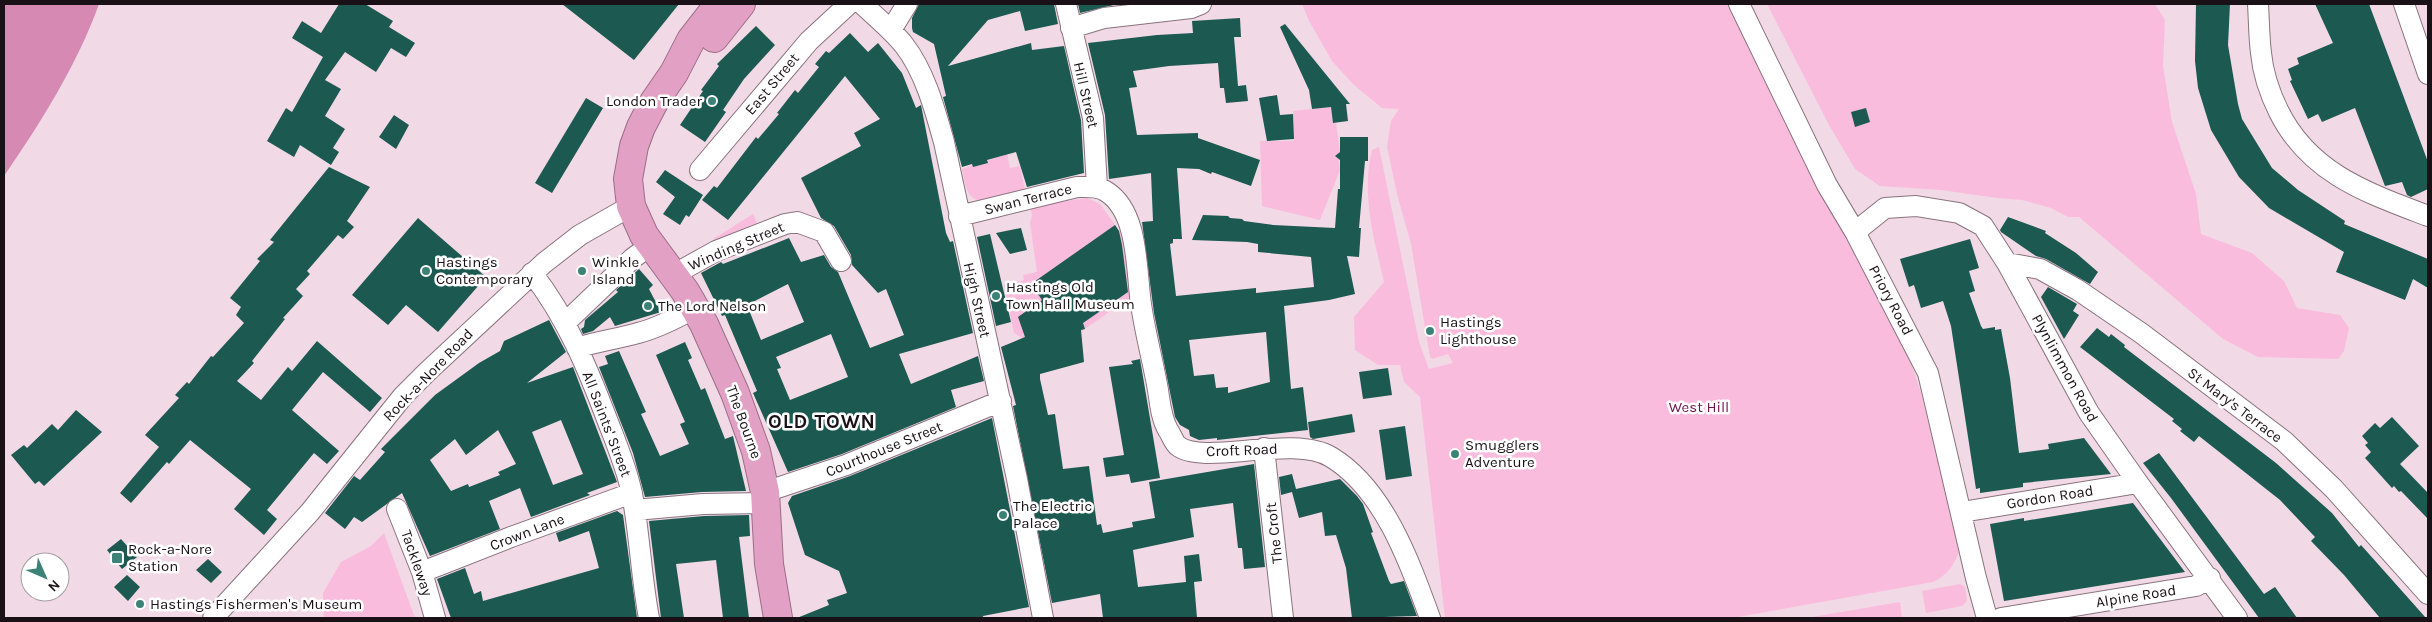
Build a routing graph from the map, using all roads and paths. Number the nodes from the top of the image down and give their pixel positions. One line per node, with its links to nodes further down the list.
1 (719, 4): 13 (highway)
2 (741, 4): 13 (highway)
3 (849, 4): 15 (street, East Street)
4 (862, 4): 12 (street, High Street)
5 (907, 4): 12 (street)
6 (1066, 4): 11 (street, Hill Street)
7 (1201, 4): 11 (street)
8 (1739, 4): 20 (street, Priory Road)
9 (2258, 4): 19 (street)
10 (2404, 4): 14 (street)
11 (1070, 28): 16 (street, Hill Street)
12 (891, 30): 18 (street, High Street)
13 (674, 74): 17 (highway, The Bourne)
14 (2428, 74)
15 (700, 170)
16 (1097, 187): 18 (street, Swan Terrace); 30 (street, Croft Road)
17 (631, 206): 21 (highway, The Bourne); 24 (street, Rock-a-Nore Road)
18 (959, 216): 29 (street, High Street)
19 (2428, 216)
20 (1855, 232): 23 (street, Plynlimmon Road); 35 (street, Priory Road)
21 (651, 245): 25 (highway, The Bourne); 27 (street)
22 (840, 261): 25 (street, Winding Street)
23 (2007, 263): 31 (street, Plynlimmon Road); 38 (street, St Mary's Terrace)
24 (532, 273): 27 (street, All Saints' Street); 39 (street, Rock-a-Nore Road)
25 (673, 274): 26 (highway, The Bourne)
26 (695, 308): 28 (street); 32 (highway, The Bourne)
27 (565, 322): 28 (street, All Saints' Street)
28 (577, 348): 33 (street, All Saints' Street)
29 (1001, 401): 32 (street, Courthouse Street); 43 (street, High Street)
30 (1264, 448): 44 (street, The Croft); 45 (street, Croft Road)
31 (2138, 483): 35 (street, Gordon Road); 37 (street, Plynlimmon Road)
32 (766, 498): 33 (street, Courthouse Street); 42 (highway, The Bourne)
33 (633, 502): 36 (street, Crown Lane); 41 (street, All Saints' Street)
34 (397, 509): 36 (street, Tackleway)
35 (1962, 512): 46 (street, Priory Road)
36 (422, 572): 40 (street, Tackleway)
37 (2210, 578): 47 (street, Alpine Road); 48 (street, Plynlimmon Road)
38 (2428, 594)
39 (213, 618)
40 (434, 618)
41 (649, 618)
42 (778, 618)
43 (1043, 618)
44 (1283, 618)
45 (1430, 618)
46 (1987, 618)
47 (2001, 618)
48 (2238, 618)

